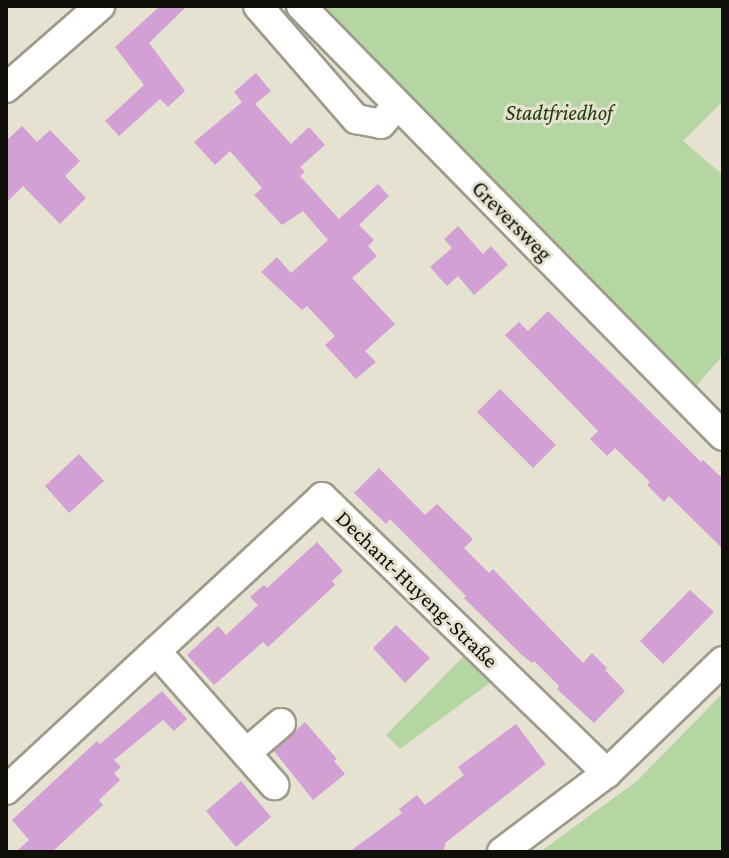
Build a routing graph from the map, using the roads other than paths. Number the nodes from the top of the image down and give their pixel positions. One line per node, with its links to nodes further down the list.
1 (100, 6): 5 (street)
2 (258, 6): 4 (street)
3 (305, 10): 4 (street); 6 (street, Greversweg)
4 (287, 38): 6 (street)
5 (6, 88)
6 (397, 105): 7 (street, Greversweg)
7 (723, 436)
8 (156, 651): 11 (street); 12 (street, Dechant-Huyeng-Straße); 14 (street, Dechant-Huyeng-Straße)
9 (723, 661): 12 (street)
10 (281, 723): 11 (street)
11 (246, 753): 13 (street)
12 (607, 773): 15 (street)
13 (274, 785)
14 (6, 790)
15 (502, 852)

